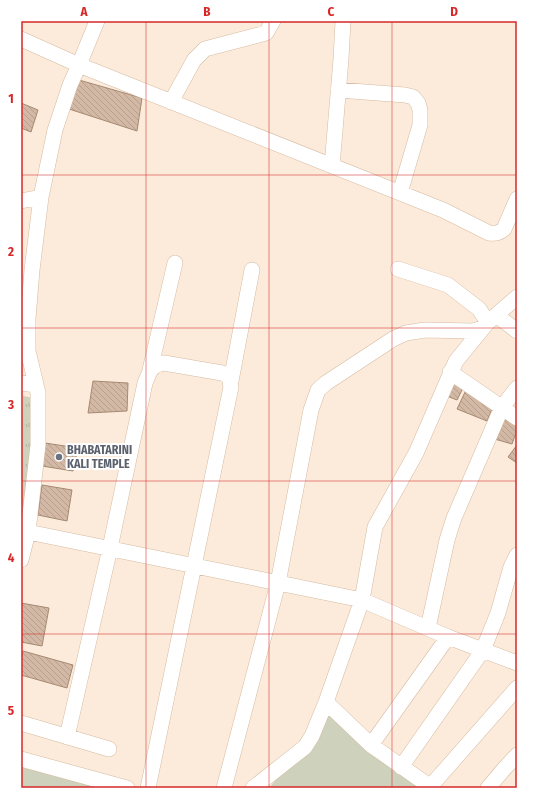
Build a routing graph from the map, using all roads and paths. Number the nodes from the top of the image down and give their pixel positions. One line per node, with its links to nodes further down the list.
1 (97, 21): 5 (street)
2 (273, 21): 7 (street)
3 (343, 21): 6 (street)
4 (21, 39): 5 (street)
5 (80, 65): 7 (street); 10 (street)
6 (338, 90): 8 (street); 9 (street)
7 (171, 102): 8 (street)
8 (332, 166): 9 (street)
9 (400, 193): 11 (street)
10 (41, 198): 12 (street); 14 (street)
11 (517, 199)
12 (21, 201)
13 (175, 263): 21 (street)
14 (27, 268): 18 (street)
15 (398, 269): 19 (street)
16 (252, 270): 23 (street)
17 (517, 297): 19 (street)
18 (25, 304): 24 (street)
19 (491, 319): 20 (street); 22 (street); 33 (street)
20 (517, 331)
21 (150, 370): 23 (street); 29 (street)
22 (450, 372): 26 (street); 34 (street)
23 (231, 381): 32 (street)
24 (28, 384): 28 (street)
25 (517, 388): 26 (street)
26 (502, 407): 27 (street); 35 (street)
27 (517, 418)
28 (24, 532): 29 (street); 31 (street)
29 (110, 548): 32 (street); 42 (street)
30 (517, 555): 37 (street)
31 (21, 560)
32 (195, 566): 33 (street); 49 (street)
33 (278, 583): 34 (street); 50 (street)
34 (362, 600): 35 (street); 40 (street)
35 (428, 628): 36 (street)
36 (448, 637): 37 (street); 43 (street)
37 (483, 650): 38 (street); 47 (street)
38 (517, 663)
39 (517, 688): 52 (street)
40 (326, 702): 43 (street); 51 (street)
41 (21, 723): 42 (street)
42 (67, 737): 44 (street)
43 (371, 745): 47 (street)
44 (109, 749)
45 (517, 756): 53 (street)
46 (21, 759): 48 (street)
47 (400, 767): 52 (street)
48 (128, 788)
49 (148, 788)
50 (224, 788)
51 (253, 788)
52 (431, 788)
53 (488, 788)

